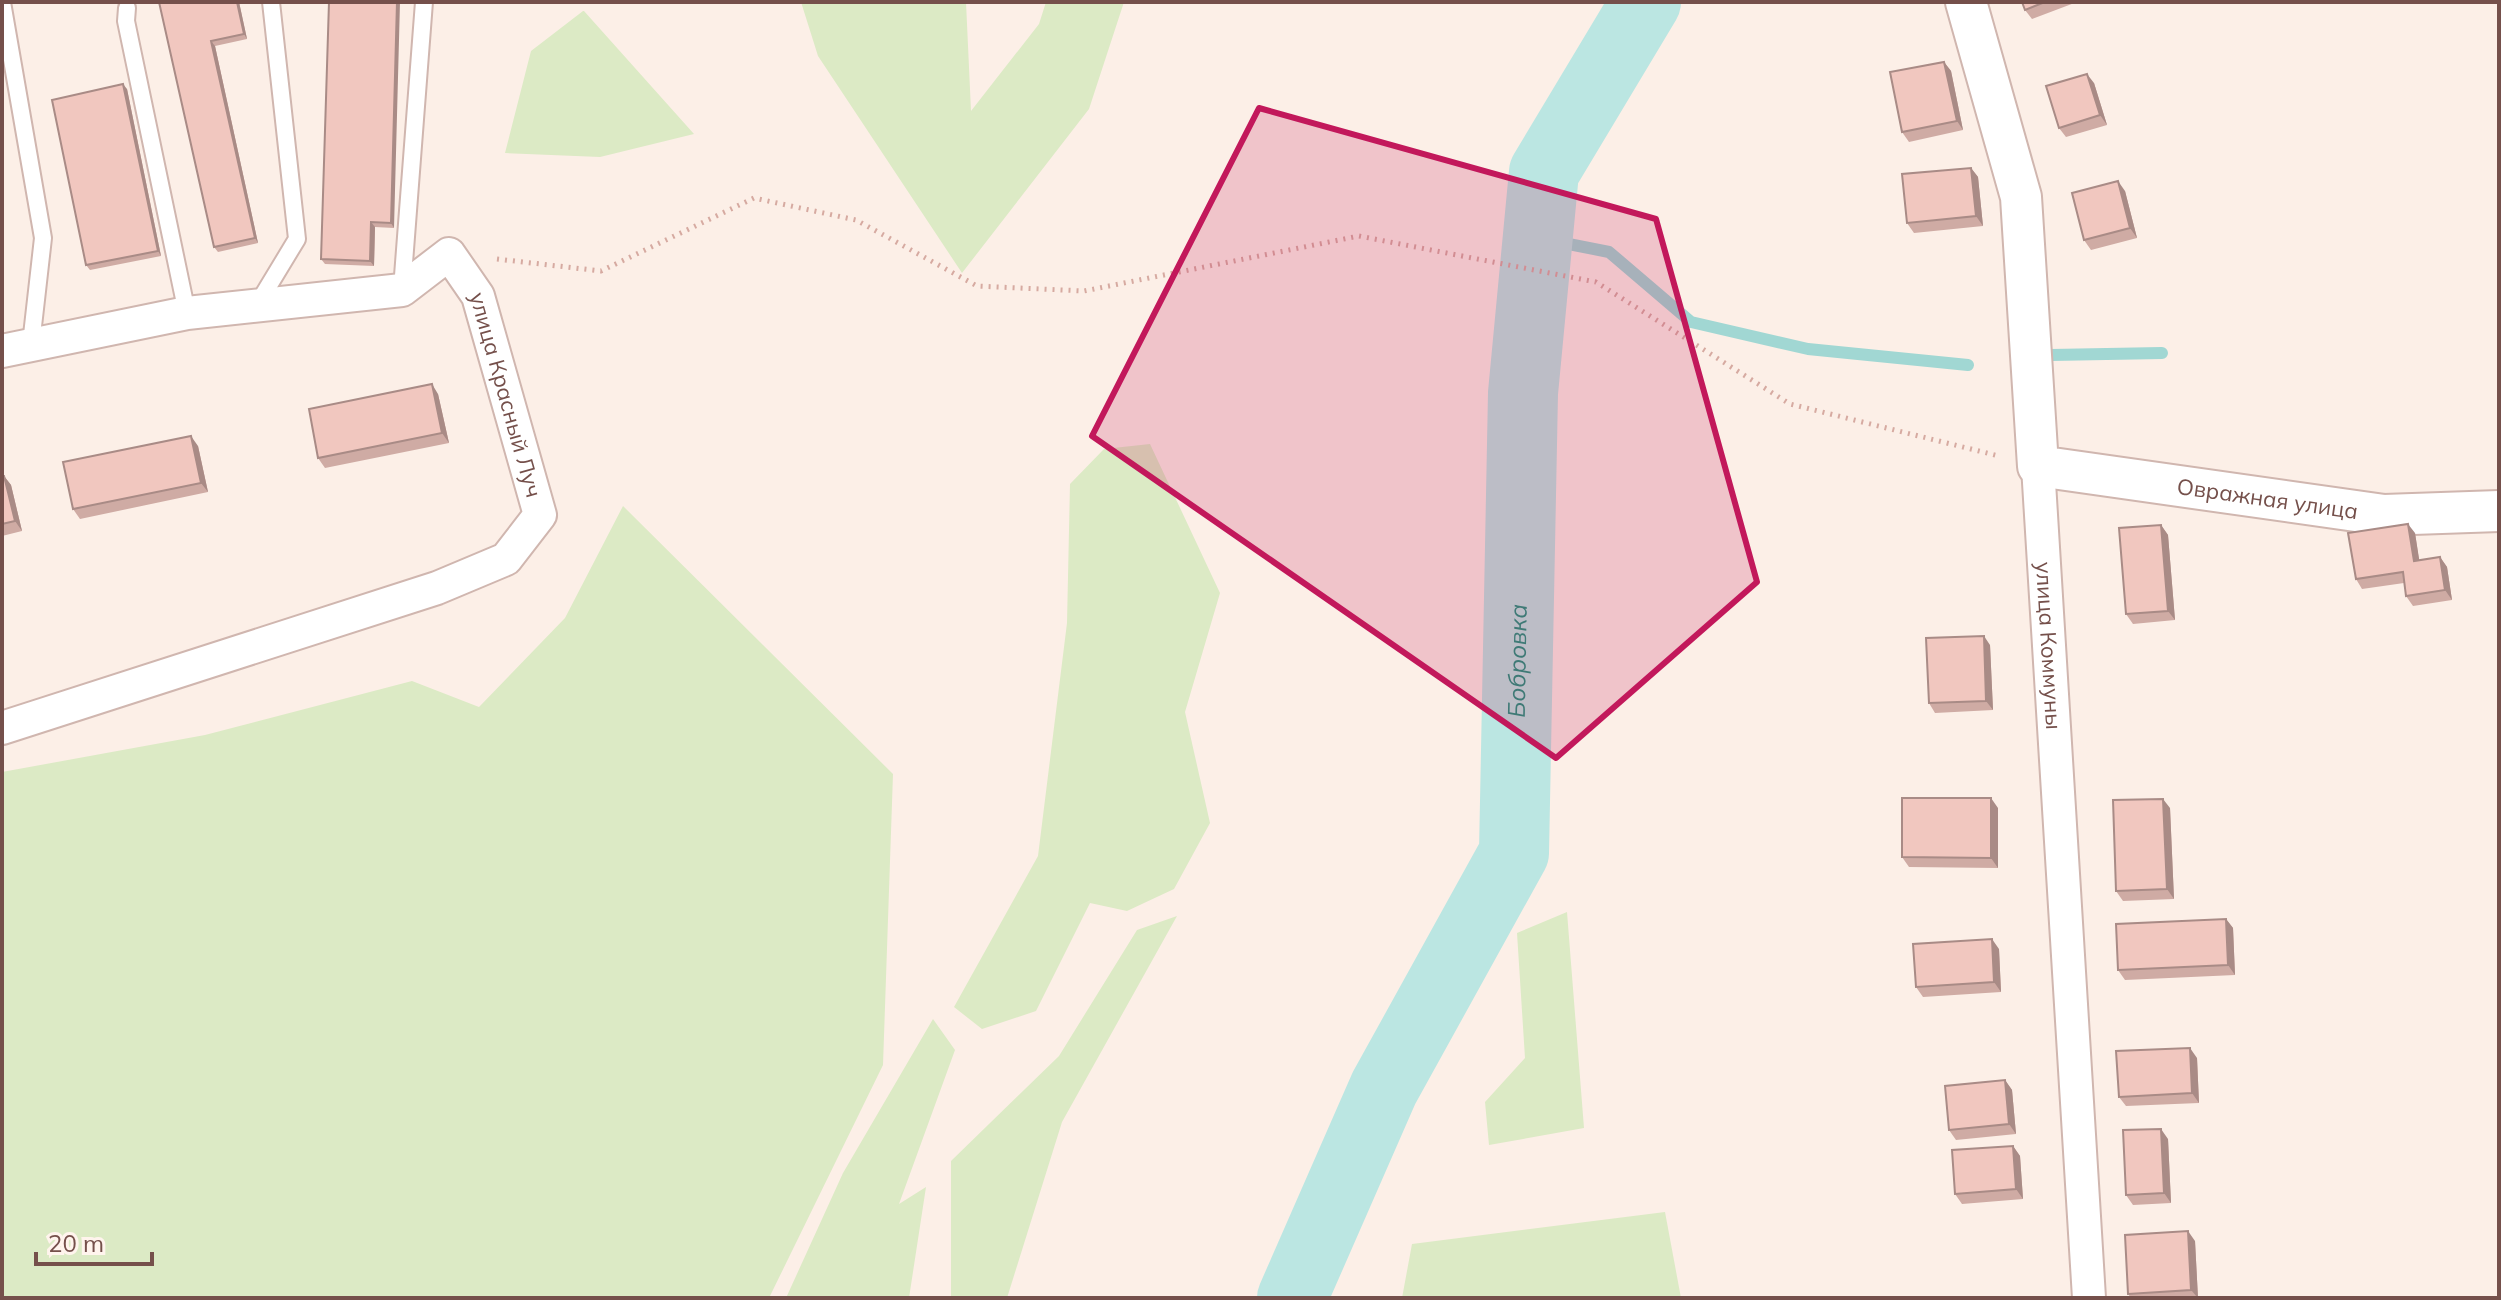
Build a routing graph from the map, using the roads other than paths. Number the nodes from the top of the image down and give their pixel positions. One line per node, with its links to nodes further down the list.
1 (2, 2): 9 (lane)
2 (271, 2): 7 (lane)
3 (424, 2): 6 (lane)
4 (1966, 2): 10 (street, улица Коммуны)
5 (125, 4): 8 (lane)
6 (402, 290): 7 (street); 12 (street, улица Красный Луч)
7 (257, 305): 8 (street)
8 (187, 313): 9 (street)
9 (16, 347)
10 (2038, 466): 11 (street, Овражная улица); 13 (street, улица Коммуны)
11 (2499, 511)
12 (2, 728)
13 (2089, 1298)

